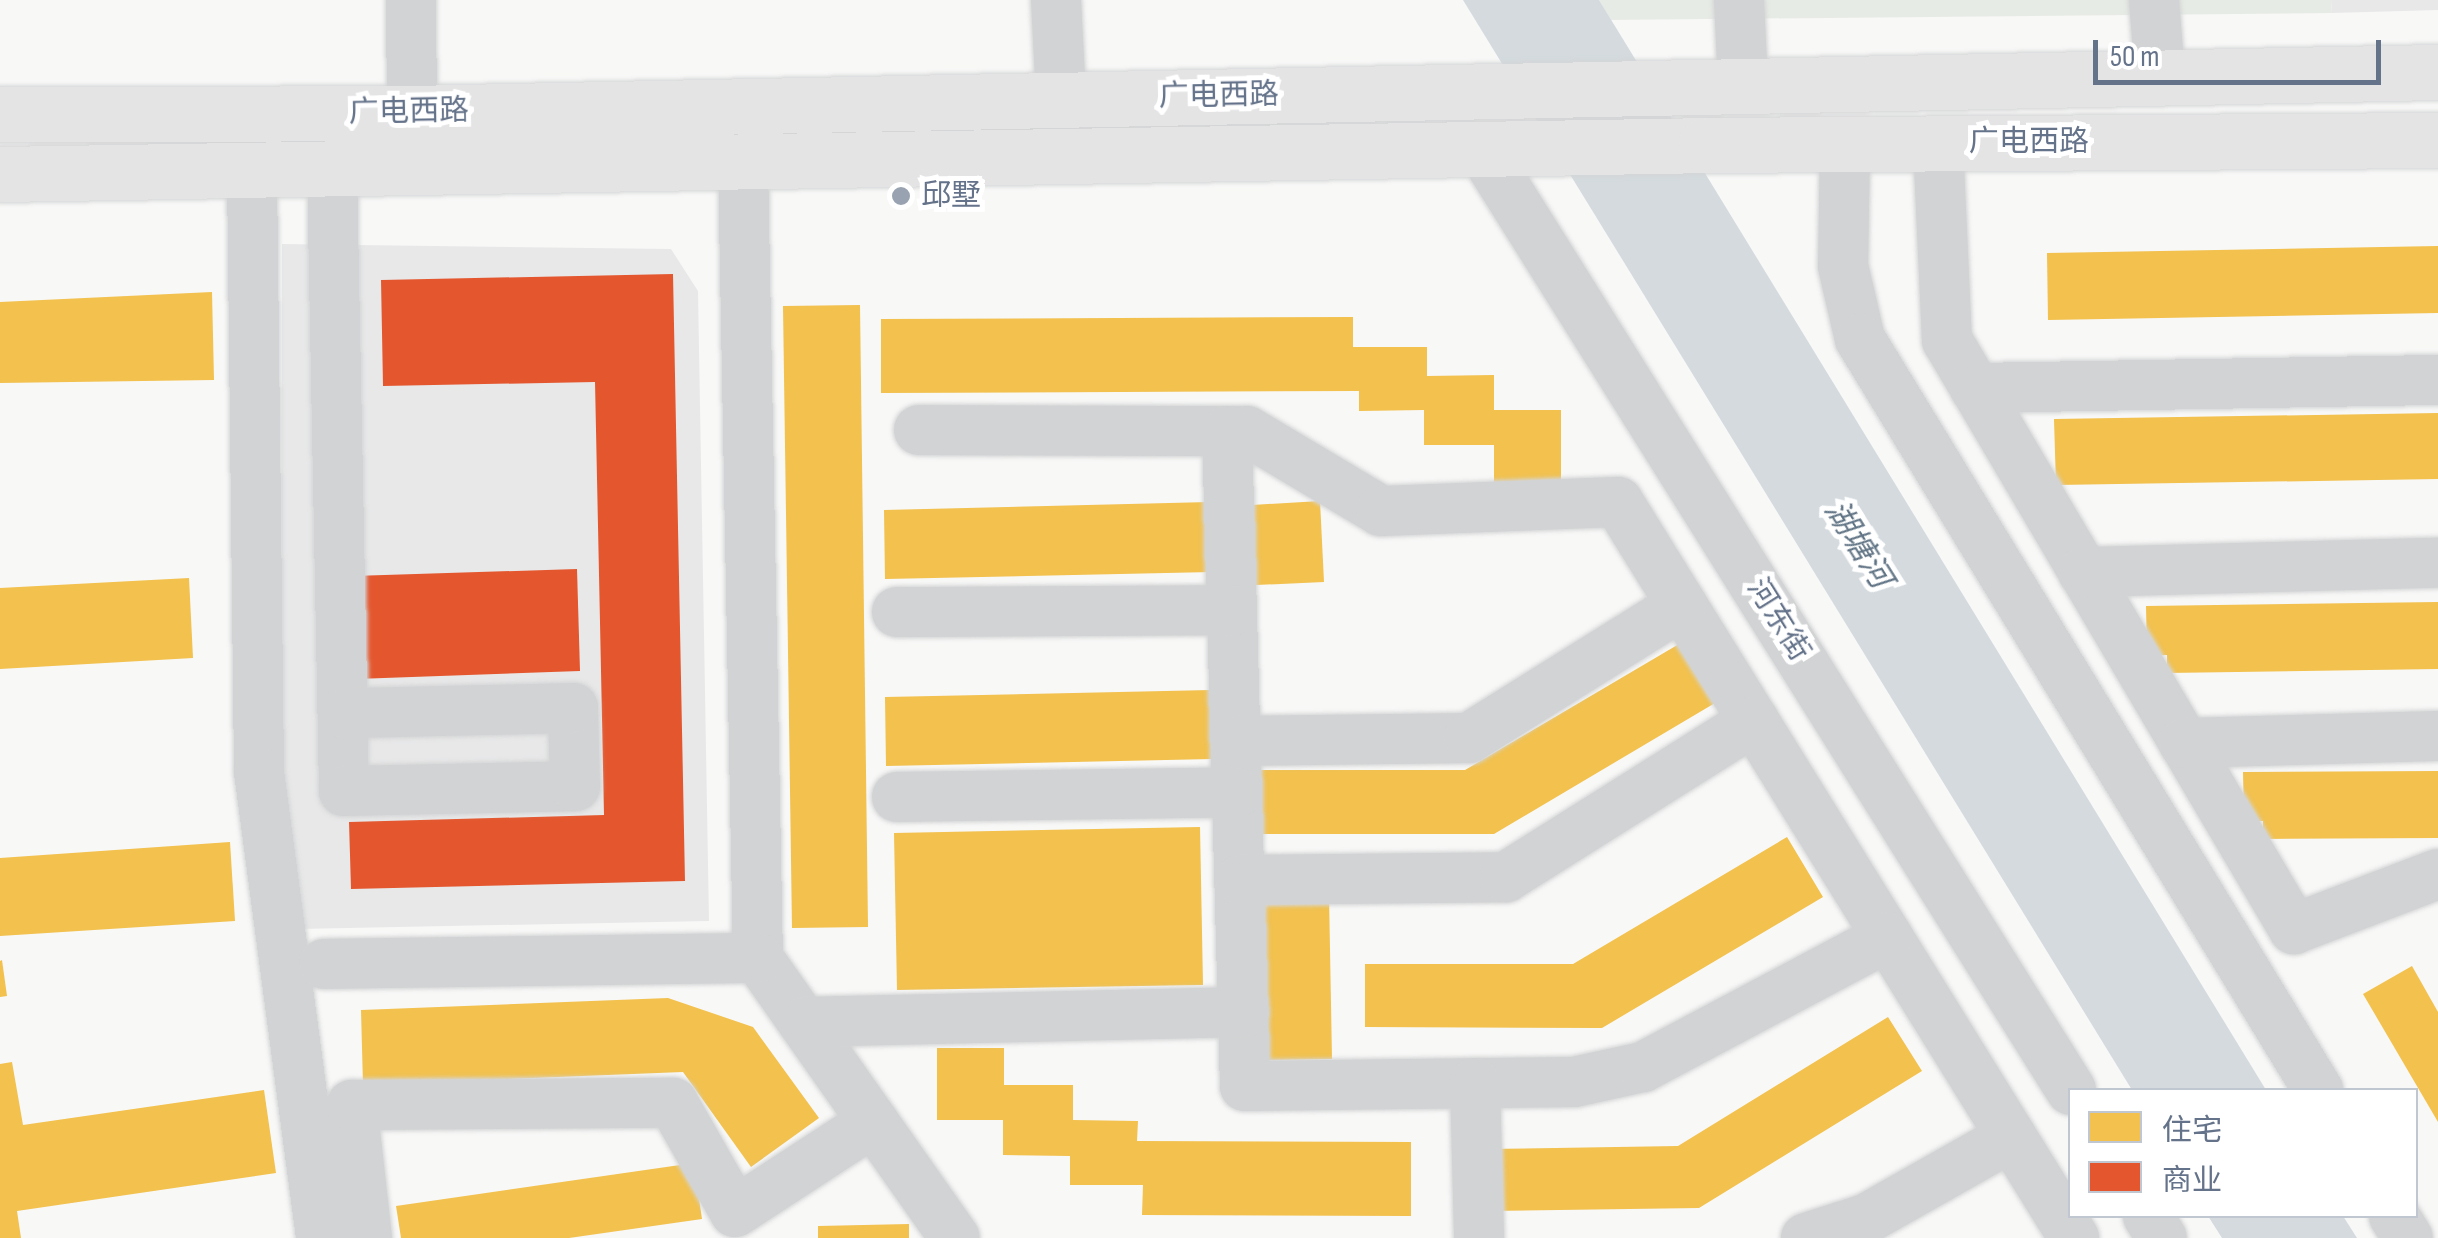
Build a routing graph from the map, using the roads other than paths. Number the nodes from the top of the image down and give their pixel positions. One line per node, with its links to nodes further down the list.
1 (411, 0): 9 (street)
2 (1056, 0): 8 (street)
3 (1739, 0): 7 (street)
4 (2154, 0): 6 (street)
5 (2438, 72): 6 (main road, 广电西路)
6 (2160, 76): 7 (main road, 广电西路)
7 (1743, 85): 8 (main road, 广电西路)
8 (1061, 99): 9 (main road, 广电西路)
9 (412, 113): 10 (main road, 广电西路)
10 (0, 114)
11 (2438, 140): 12 (main road, 广电西路)
12 (1938, 142): 13 (main road, 广电西路); 20 (street)
13 (1844, 143): 14 (main road, 广电西路); 44 (street)
14 (1508, 150): 15 (main road, 广电西路); 43 (street, 河东街)
15 (743, 164): 16 (main road, 广电西路); 38 (street)
16 (332, 171): 17 (main road, 广电西路); 28 (street)
17 (252, 172): 18 (main road, 广电西路); 48 (street)
18 (0, 174)
19 (2438, 380): 20 (street)
20 (1975, 388): 24 (street)
21 (919, 430): 22 (street)
22 (1227, 431): 25 (street); 26 (street)
23 (2438, 564): 24 (street)
24 (2083, 572): 32 (street)
25 (1682, 605): 29 (street); 31 (street)
26 (1232, 610): 27 (street); 31 (street)
27 (897, 612)
28 (344, 713)
29 (1754, 721): 36 (street); 37 (street)
30 (2438, 736): 32 (street)
31 (1236, 741): 33 (street)
32 (2184, 743): 35 (street)
33 (1237, 792): 34 (street); 36 (street)
34 (898, 797)
35 (2438, 874)
36 (1240, 880): 40 (street)
37 (1888, 937): 42 (street); 46 (street)
38 (758, 958): 39 (street); 41 (street)
39 (324, 964)
40 (1244, 1012): 41 (street); 42 (street)
41 (803, 1022): 45 (street)
42 (1475, 1083): 51 (street)
43 (2070, 1088)
44 (2317, 1088)
45 (873, 1122): 49 (street); 50 (street)
46 (2011, 1136): 52 (street); 53 (street)
47 (2438, 1226): 54 (street)
48 (322, 1238)
49 (367, 1238)
50 (954, 1238)
51 (1479, 1238)
52 (1806, 1238)
53 (2074, 1238)
54 (2417, 1238)

